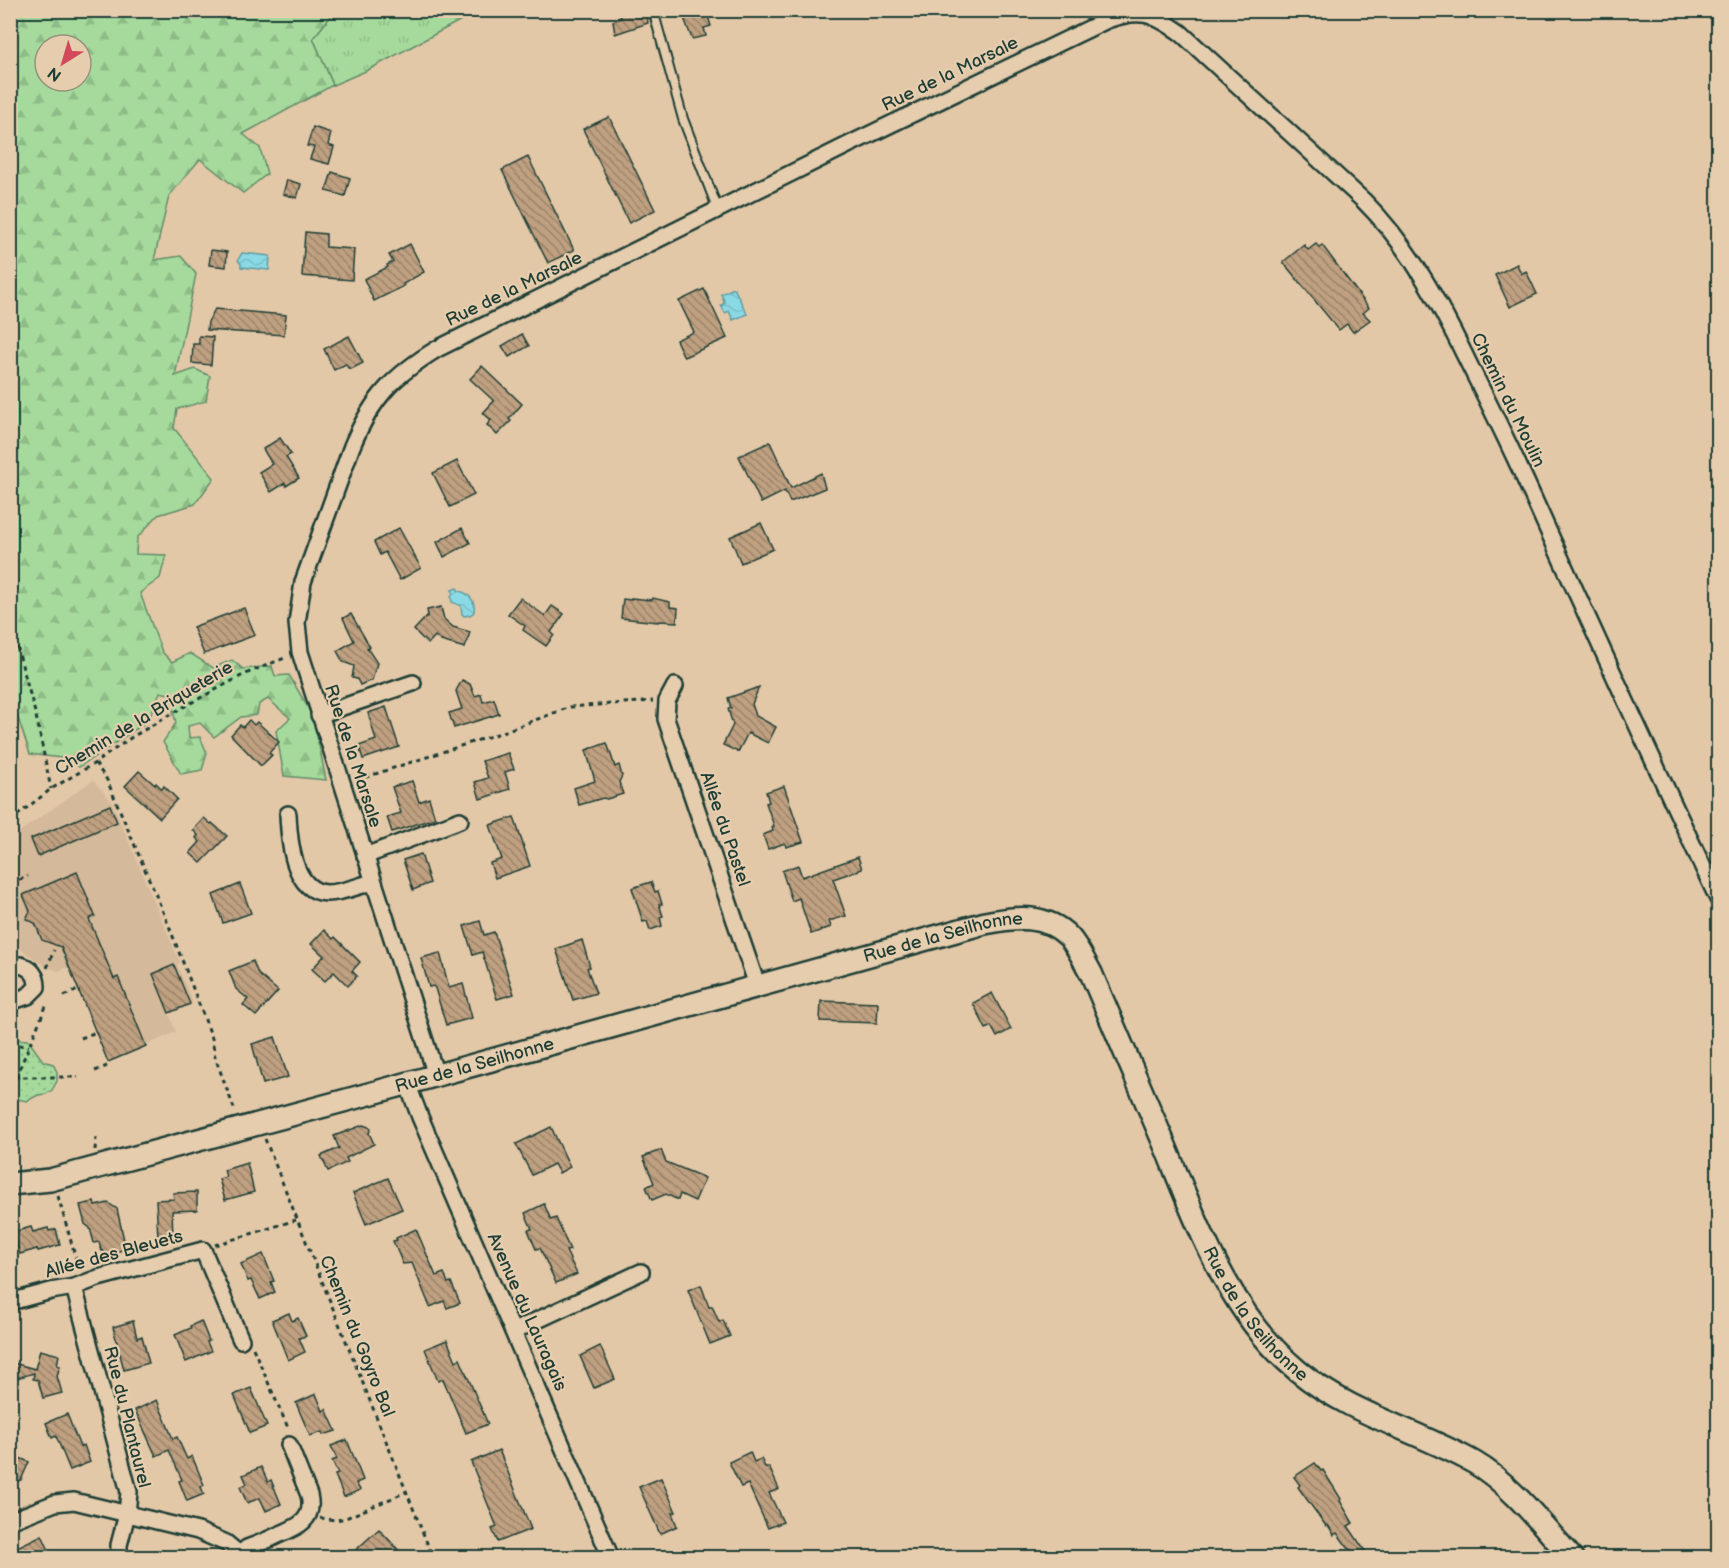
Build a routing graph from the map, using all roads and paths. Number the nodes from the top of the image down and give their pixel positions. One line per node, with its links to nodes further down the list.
1 (653, 10): 3 (lane)
2 (1139, 13): 3 (street, Rue de la Marsale); 19 (street, Chemin du Moulin)
3 (717, 210): 5 (street, Rue de la Marsale)
4 (10, 621): 12 (path)
5 (300, 652): 9 (street, Rue de la Marsale); 10 (path, Chemin de la Briqueterie)
6 (413, 683): 9 (street)
7 (675, 686): 8 (street)
8 (667, 701): 11 (path); 22 (street, Allée du Pastel)
9 (320, 715): 11 (street, Rue de la Marsale)
10 (95, 763): 12 (path, Chemin de la Briqueterie); 38 (path, Chemin du Goyro Bal)
11 (342, 785): 16 (street, Rue de la Marsale)
12 (51, 789): 15 (path, Chemin de la Briqueterie)
13 (288, 814): 18 (street)
14 (460, 820): 16 (street)
15 (10, 821)
16 (365, 856): 18 (street, Rue de la Marsale)
17 (28, 876): 20 (path)
18 (373, 882): 33 (street, Rue de la Marsale)
19 (1719, 899)
20 (13, 939)
21 (10, 967): 25 (street)
22 (757, 985): 33 (street, Rue de la Seilhonne); 59 (street, Rue de la Seilhonne)
23 (78, 990): 24 (path)
24 (64, 996)
25 (10, 1002)
26 (48, 1004): 30 (path)
27 (96, 1032): 28 (path)
28 (81, 1038)
29 (10, 1044): 30 (path)
30 (29, 1046): 34 (path)
31 (107, 1066): 32 (path)
32 (95, 1071)
33 (436, 1075): 36 (street, Rue de la Seilhonne)
34 (16, 1077): 35 (path); 37 (path)
35 (78, 1077)
36 (407, 1083): 38 (street, Rue de la Seilhonne); 48 (street, Avenue du Lauragais)
37 (10, 1086)
38 (249, 1125): 41 (street, Rue de la Seilhonne); 43 (path, Chemin du Goyro Bal)
39 (96, 1137): 40 (path)
40 (91, 1156)
41 (10, 1184)
42 (58, 1195): 46 (path)
43 (296, 1220): 44 (path); 51 (path, Chemin du Goyro Bal)
44 (202, 1250): 46 (street, Allée des Bleuets); 49 (street, Allée des Bleuets)
45 (641, 1272): 48 (street)
46 (74, 1287): 47 (street, Allée des Bleuets); 52 (street, Rue du Plantaurel)
47 (10, 1302)
48 (514, 1331): 58 (street, Avenue du Lauragais)
49 (241, 1340): 50 (path)
50 (289, 1445): 53 (street)
51 (406, 1492): 53 (path); 57 (path, Chemin du Goyro Bal)
52 (127, 1514): 54 (street); 55 (street); 56 (street, Rue du Plantaurel)
53 (309, 1514): 55 (street)
54 (10, 1521)
55 (242, 1556)
56 (119, 1557)
57 (433, 1557)
58 (611, 1557)
59 (1572, 1557)

